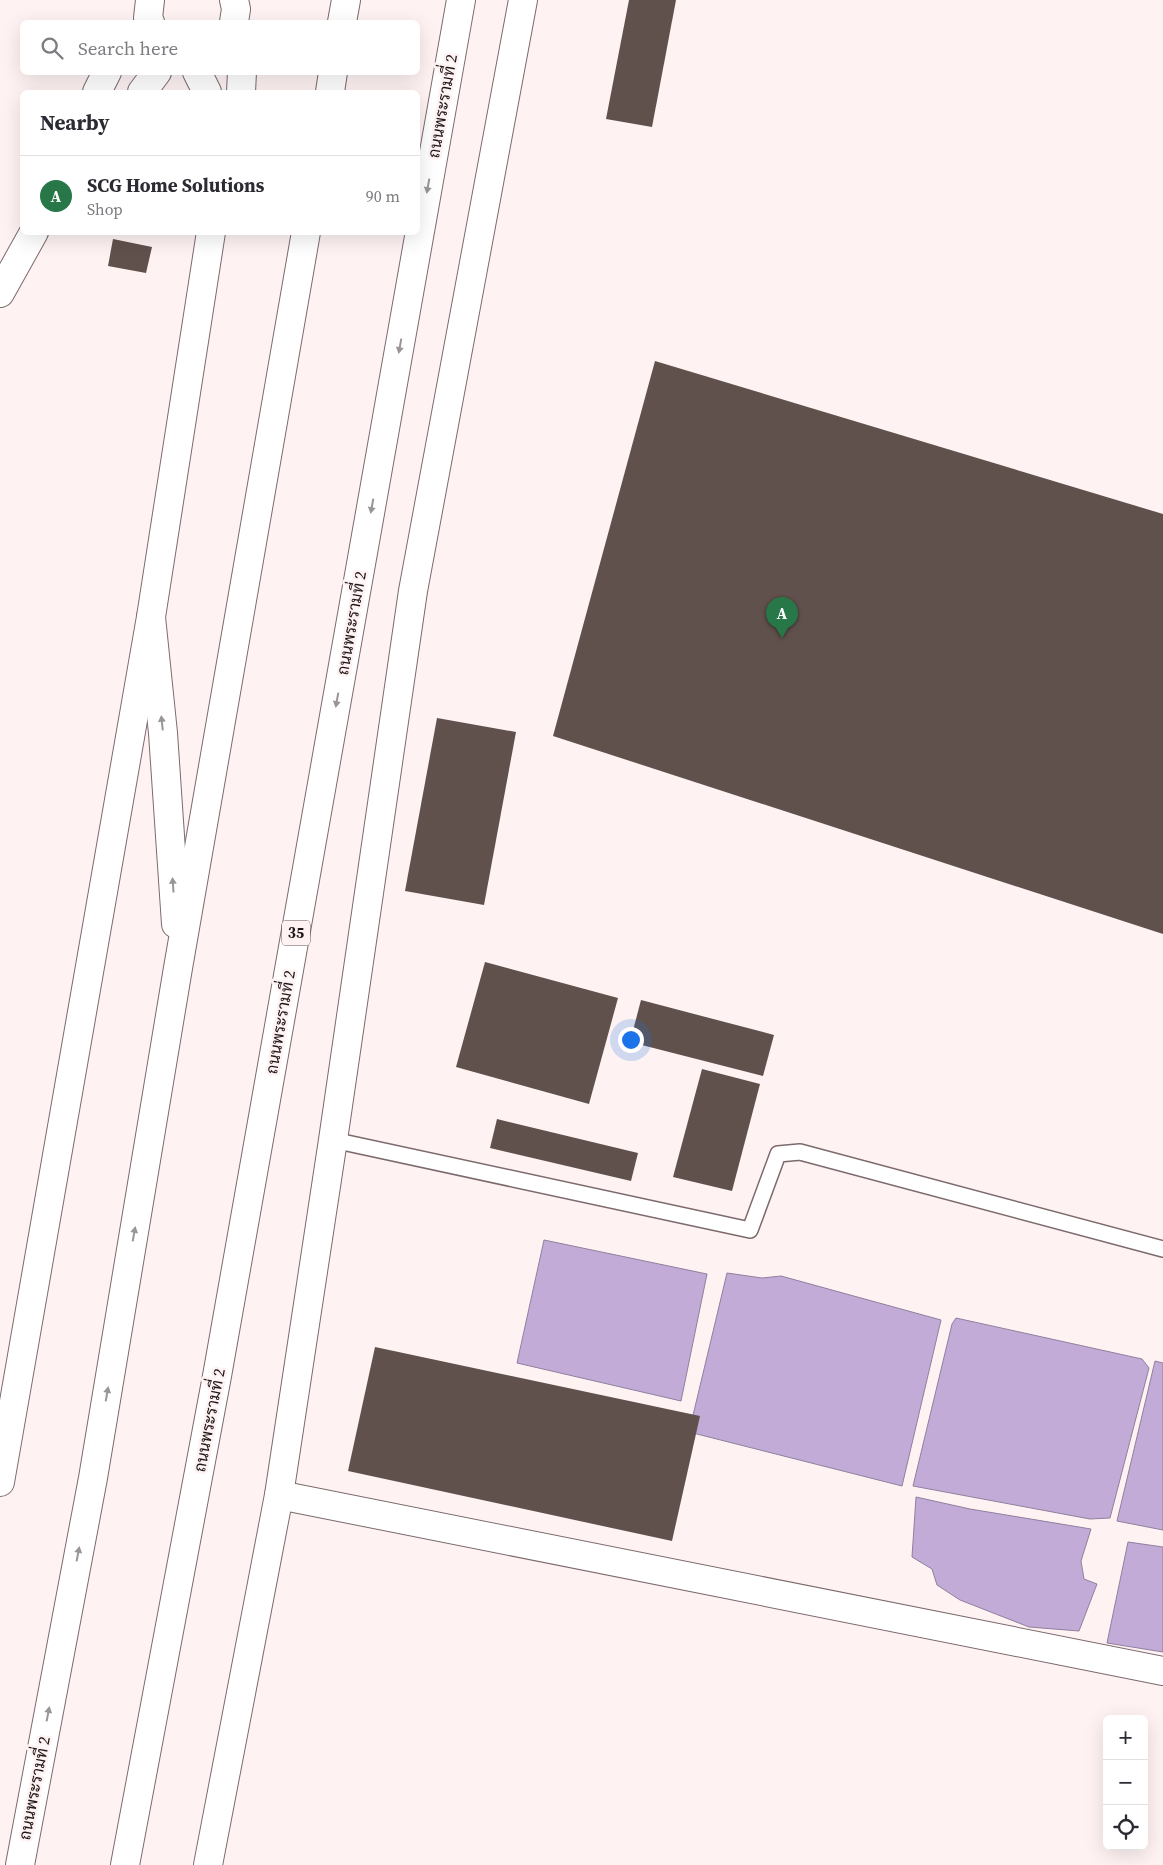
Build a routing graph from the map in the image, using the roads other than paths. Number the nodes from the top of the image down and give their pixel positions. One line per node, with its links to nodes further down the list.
1 (234, 0): 5 (main road)
2 (346, 0): 6 (main road)
3 (461, 0): 17 (main road, ถนนพระรามที่ 2 / 35, one-way to 17)
4 (523, 0): 25 (main road)
5 (234, 20)
6 (342, 20)
7 (105, 75): 12 (main road)
8 (155, 75): 13 (main road)
9 (198, 75): 14 (main road)
10 (242, 75): 15 (main road)
11 (333, 75): 16 (main road)
12 (97, 90)
13 (144, 90)
14 (206, 90)
15 (241, 90)
16 (330, 90)
17 (420, 231)
18 (32, 235): 22 (main road)
19 (211, 235): 23 (main road)
20 (305, 235): 24 (main road, ถนนพระรามที่ 2)
21 (419, 235): 31 (main road, ถนนพระรามที่ 2 / 35, one-way to 31)
22 (0, 293)
23 (151, 617): 24 (main road, one-way to 23); 27 (main road)
24 (178, 968): 30 (main road, ถนนพระรามที่ 2, one-way to 24)
25 (333, 1140): 26 (lane); 28 (main road)
26 (1163, 1249)
27 (0, 1482)
28 (279, 1494): 29 (main road); 32 (main road)
29 (1163, 1672)
30 (20, 1865)
31 (125, 1865)
32 (208, 1865)

